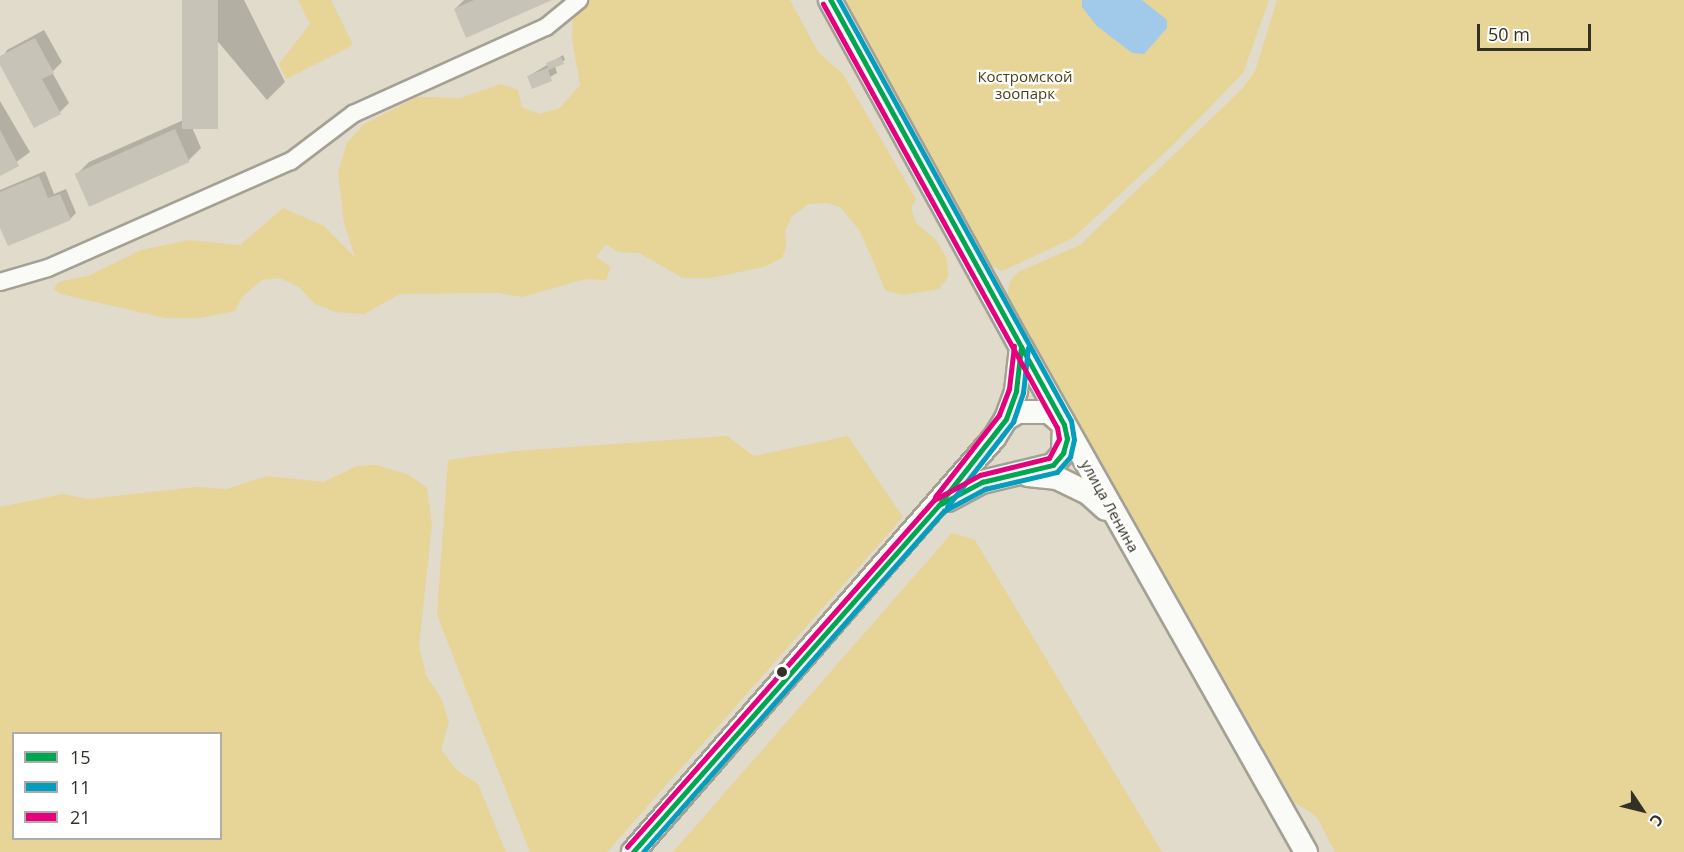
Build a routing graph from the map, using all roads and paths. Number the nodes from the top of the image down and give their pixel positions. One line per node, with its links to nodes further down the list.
1 (579, 0): 3 (street)
2 (830, 0): 4 (street, улица Ленина)
3 (0, 282)
4 (1020, 347): 5 (street); 6 (street, улица Ленина)
5 (1006, 419): 6 (street); 8 (street)
6 (1065, 425): 7 (street); 9 (street, улица Ленина)
7 (1014, 474): 8 (street); 9 (street)
8 (939, 505): 10 (street)
9 (1118, 520): 11 (street, улица Ленина)
10 (633, 852)
11 (1306, 852)

